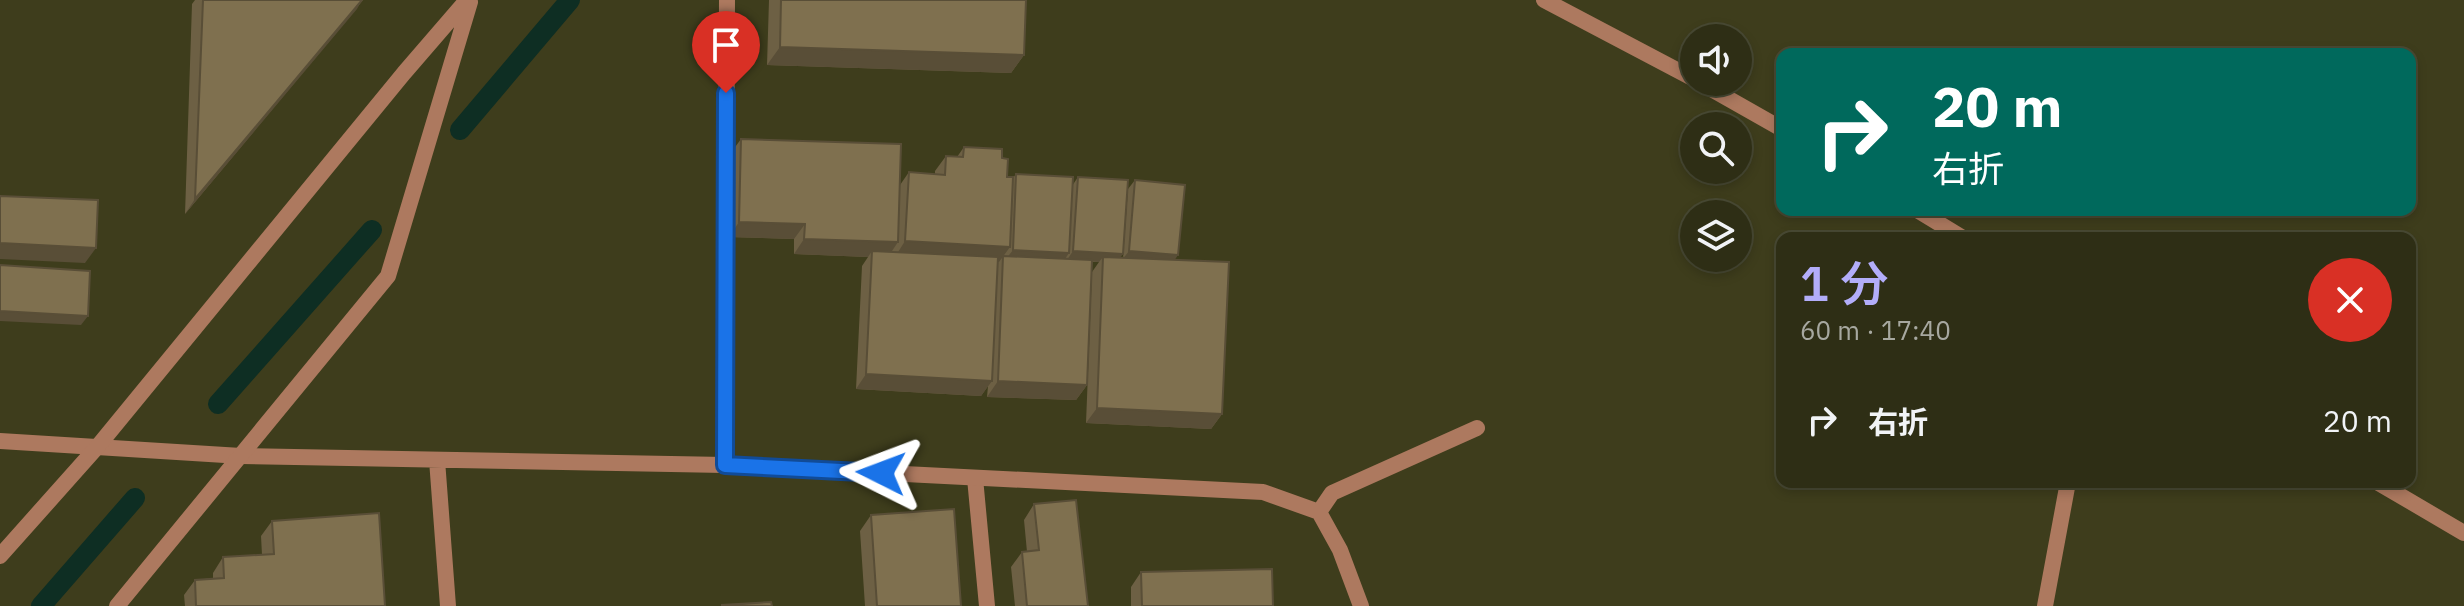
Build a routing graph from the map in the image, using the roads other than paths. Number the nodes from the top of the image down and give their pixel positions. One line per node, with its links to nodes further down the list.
1 (468, 0): 11 (street); 12 (street)
2 (727, 0): 14 (street)
3 (1544, 0): 4 (street)
4 (1680, 72)
5 (1723, 96): 6 (street)
6 (1776, 126)
7 (1927, 216): 8 (street)
8 (1953, 232)
9 (1477, 428): 18 (street)
10 (0, 441): 11 (street)
11 (98, 446): 12 (street); 20 (street)
12 (241, 456): 13 (street); 21 (street)
13 (437, 460): 14 (street); 22 (street)
14 (725, 465): 15 (street)
15 (975, 478): 18 (street); 23 (street)
16 (2067, 488): 25 (street)
17 (2387, 488): 19 (street)
18 (1319, 512): 24 (street)
19 (2464, 533)
20 (0, 556)
21 (117, 606)
22 (448, 606)
23 (987, 606)
24 (1361, 606)
25 (2045, 606)

